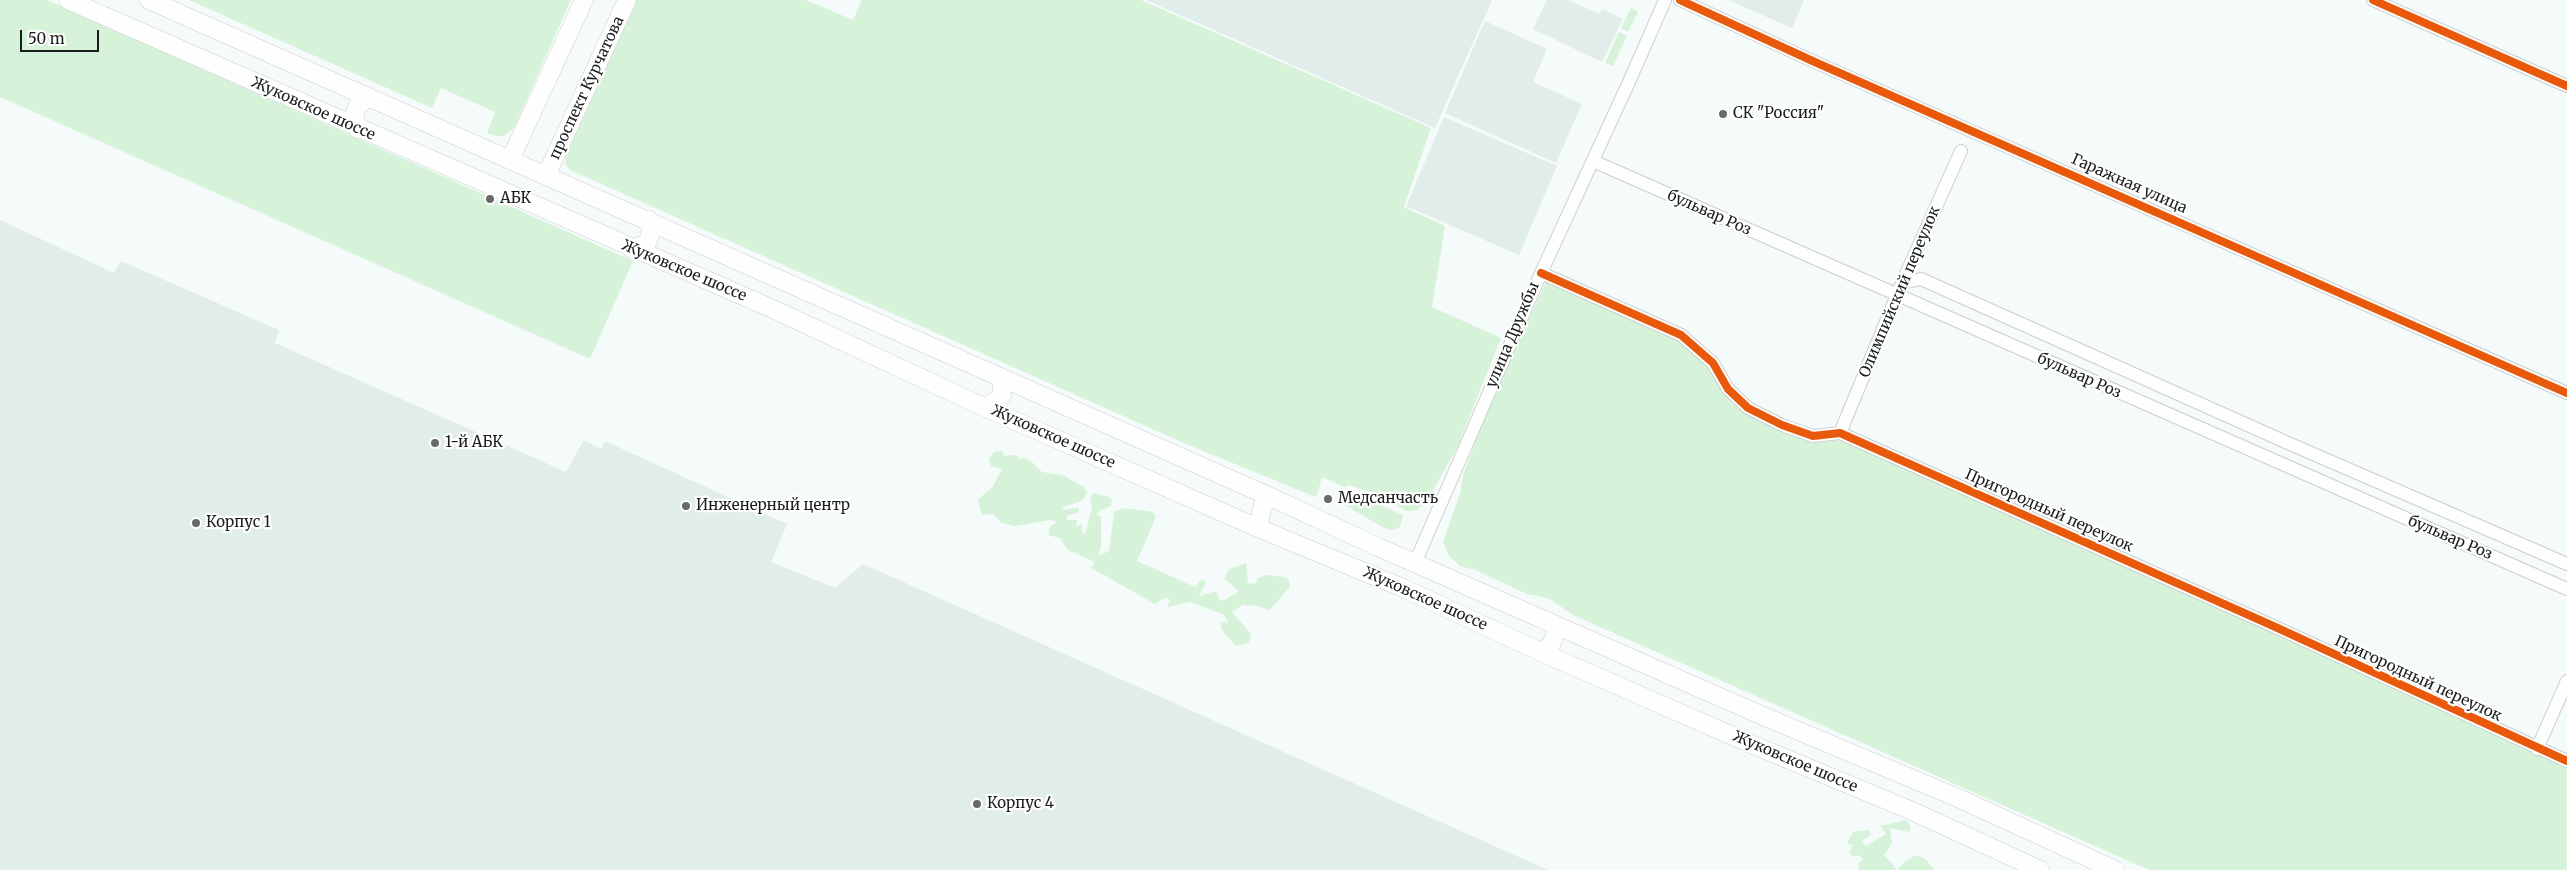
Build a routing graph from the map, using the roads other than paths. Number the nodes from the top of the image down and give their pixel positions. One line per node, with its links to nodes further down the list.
1 (68, 0): 10 (main road, Жуковское шоссе)
2 (149, 0): 9 (main road, Жуковское шоссе)
3 (584, 0): 12 (main road)
4 (627, 0): 14 (main road, проспект Курчатова)
5 (1665, 0): 13 (street, улица Дружбы)
6 (1680, 0): 21 (street, Гаражная улица)
7 (2373, 0): 8 (street)
8 (2567, 86)
9 (369, 98): 10 (main road); 12 (main road, Жуковское шоссе)
10 (358, 129): 16 (main road, Жуковское шоссе)
11 (1961, 151): 18 (street, Олимпийский переулок)
12 (510, 160): 14 (main road, Жуковское шоссе)
13 (1593, 161): 17 (street, улица Дружбы); 19 (street, бульвар Роз)
14 (546, 176): 15 (main road, Жуковское шоссе)
15 (649, 220): 16 (main road); 20 (main road, Жуковское шоссе)
16 (632, 249): 22 (main road, Жуковское шоссе)
17 (1541, 273): 23 (street); 26 (street, улица Дружбы)
18 (1902, 283): 19 (street, Олимпийский переулок); 27 (street)
19 (1898, 297): 23 (street, Олимпийский переулок); 28 (street, бульвар Роз)
20 (1001, 376): 22 (main road); 24 (main road, Жуковское шоссе)
21 (2567, 393)
22 (986, 408): 25 (main road, Жуковское шоссе)
23 (1840, 433): 32 (street, Пригородный переулок)
24 (1273, 498): 25 (main road); 26 (main road, Жуковское шоссе)
25 (1258, 528): 30 (main road, Жуковское шоссе)
26 (1415, 563): 29 (main road, Жуковское шоссе)
27 (2567, 564)
28 (2567, 589)
29 (1554, 624): 30 (main road); 35 (main road, Жуковское шоссе)
30 (1541, 652): 34 (main road, Жуковское шоссе)
31 (2567, 682): 32 (street)
32 (2538, 749): 33 (street, Пригородный переулок)
33 (2567, 762)
34 (2040, 870)
35 (2115, 870)

